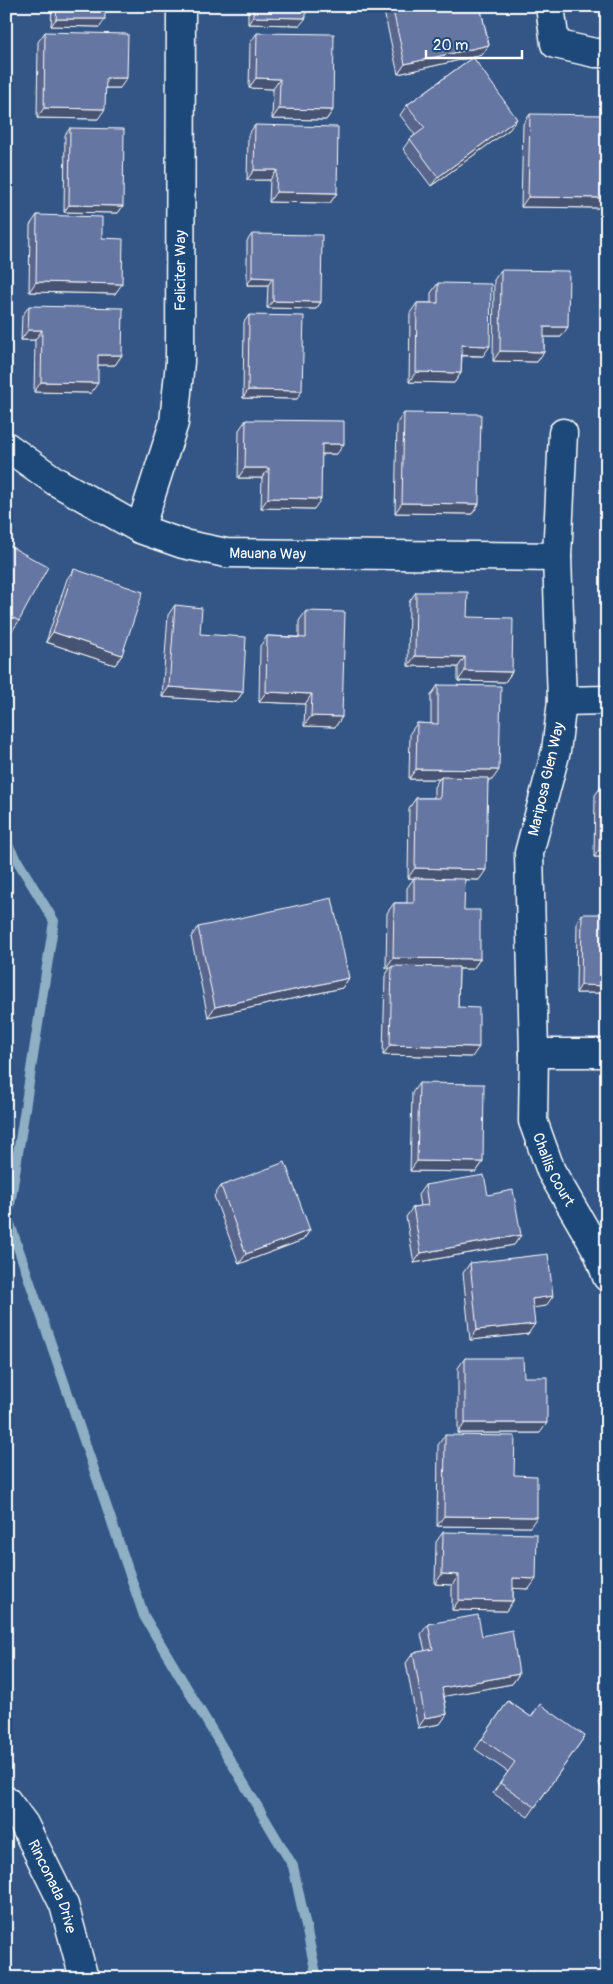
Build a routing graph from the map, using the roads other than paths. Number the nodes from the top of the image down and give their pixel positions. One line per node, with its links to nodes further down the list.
1 (181, 6): 6 (street, Feliciter Way)
2 (550, 6): 3 (street)
3 (607, 53)
4 (563, 432): 7 (street, Mariposa Glen Way)
5 (6, 446): 6 (street, Mauana Way)
6 (140, 529): 7 (street, Mauana Way)
7 (557, 557): 9 (street, Mariposa Glen Way)
8 (607, 700): 9 (street)
9 (562, 701): 10 (street, Mariposa Glen Way)
10 (534, 1053): 11 (street); 12 (street, Challis Court)
11 (607, 1053)
12 (607, 1277)
13 (6, 1800): 14 (street, Rinconada Drive)
14 (84, 1978)

